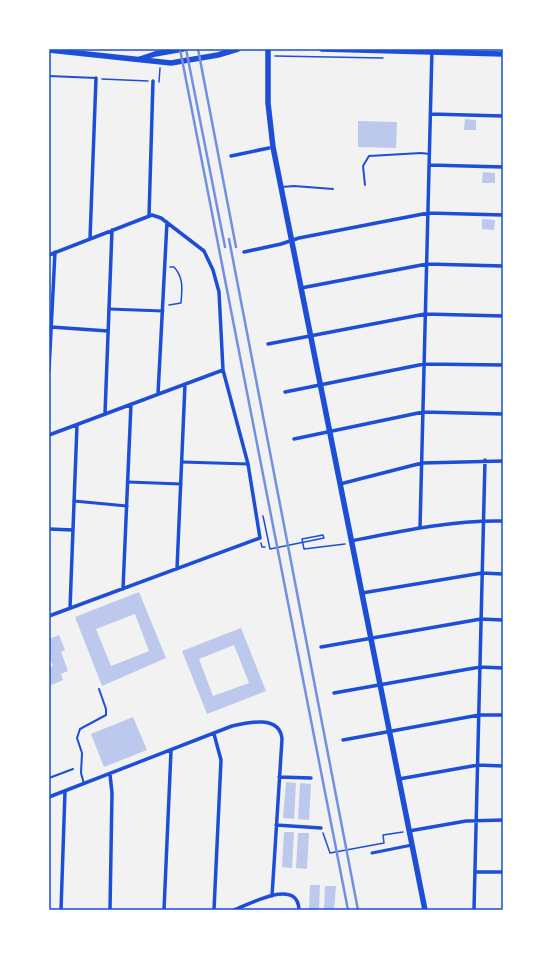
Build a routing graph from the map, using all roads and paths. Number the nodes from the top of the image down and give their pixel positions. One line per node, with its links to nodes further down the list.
1 (183, 49): 10 (main road)
2 (238, 49): 10 (main road)
3 (268, 49): 22 (main road)
4 (322, 49): 6 (main road)
5 (49, 50): 10 (main road)
6 (432, 50): 7 (main road); 14 (street)
7 (503, 54)
8 (275, 56): 9 (path)
9 (385, 58)
10 (139, 59)
11 (49, 76): 12 (lane)
12 (96, 78): 13 (path); 29 (street)
13 (153, 82): 26 (street)
14 (430, 114): 15 (street); 17 (street)
15 (503, 116)
16 (269, 148): 18 (street)
17 (430, 154): 19 (street); 21 (lane)
18 (231, 156)
19 (429, 165): 20 (street); 24 (street)
20 (503, 167)
21 (365, 185)
22 (281, 187): 23 (lane); 30 (main road)
23 (333, 189)
24 (428, 213): 25 (street); 30 (street); 34 (street)
25 (503, 215)
26 (149, 216): 27 (street); 28 (street)
27 (167, 222): 35 (street); 50 (street)
28 (112, 230): 29 (street); 39 (street)
29 (90, 239): 31 (street)
30 (291, 240): 32 (street); 37 (main road)
31 (55, 252): 33 (street); 43 (street)
32 (244, 252)
33 (49, 255)
34 (427, 264): 36 (street); 37 (street); 41 (street)
35 (165, 266): 38 (street); 38 (path)
36 (503, 266)
37 (301, 288): 45 (main road)
38 (163, 305): 40 (street)
39 (109, 309): 40 (street); 44 (street)
40 (162, 311): 54 (street)
41 (425, 314): 42 (street); 45 (street); 47 (street)
42 (503, 316)
43 (51, 327): 44 (street); 49 (street)
44 (108, 330): 57 (street)
45 (311, 336): 46 (street); 52 (main road)
46 (268, 344)
47 (424, 364): 48 (street); 52 (street); 56 (street)
48 (503, 365)
49 (49, 370)
50 (223, 370): 51 (street); 67 (street)
51 (185, 384): 54 (street); 65 (street)
52 (320, 385): 53 (street); 60 (main road)
53 (285, 392)
54 (158, 394): 55 (street)
55 (131, 404): 57 (street); 68 (street)
56 (423, 412): 58 (street); 60 (street); 66 (street)
57 (105, 414): 59 (street)
58 (503, 414)
59 (77, 425): 61 (street); 71 (street)
60 (330, 432): 62 (street); 70 (main road)
61 (49, 435)
62 (294, 439)
63 (485, 460): 64 (street); 66 (street); 73 (street)
64 (503, 461)
65 (182, 462): 67 (street); 69 (street)
66 (422, 463): 70 (street); 75 (street)
67 (248, 464): 81 (street)
68 (128, 482): 69 (street); 72 (street)
69 (181, 484): 81 (street)
70 (340, 484): 78 (main road)
71 (74, 501): 72 (street); 77 (street)
72 (127, 506): 84 (street)
73 (483, 521): 74 (street); 75 (street); 82 (street)
74 (503, 521)
75 (420, 528): 78 (street)
76 (49, 529): 77 (street)
77 (73, 530): 86 (street)
78 (351, 541): 85 (main road)
79 (345, 542): 80 (path)
80 (270, 549)
81 (177, 569): 84 (street)
82 (482, 573): 83 (street); 85 (street); 88 (street)
83 (503, 574)
84 (123, 589): 86 (street)
85 (362, 593): 90 (main road)
86 (70, 608): 87 (street)
87 (49, 616)
88 (481, 619): 89 (street); 90 (street); 92 (street)
89 (503, 620)
90 (371, 639): 91 (street); 94 (main road)
91 (321, 647)
92 (480, 667): 93 (street); 94 (street); 97 (street)
93 (503, 668)
94 (380, 685): 96 (street); 99 (main road)
95 (99, 689): 111 (lane)
96 (334, 693)
97 (479, 714): 98 (street); 99 (street); 103 (street)
98 (503, 715)
99 (390, 732): 101 (street); 110 (main road)
100 (214, 734): 102 (street); 107 (street); 128 (street)
101 (343, 740)
102 (171, 751): 106 (street); 127 (street)
103 (478, 765): 104 (street); 110 (street); 114 (street)
104 (503, 766)
105 (73, 769): 108 (lane)
106 (110, 774): 111 (street); 126 (street)
107 (279, 777): 109 (street); 116 (street)
108 (49, 778)
109 (311, 778)
110 (399, 778): 118 (main road)
111 (84, 784): 112 (street)
112 (65, 791): 113 (street); 125 (street)
113 (49, 797)
114 (476, 820): 115 (street); 118 (street); 121 (street)
115 (503, 820)
116 (276, 825): 117 (street); 123 (street)
117 (321, 828): 118 (path)
118 (409, 831): 119 (main road)
119 (412, 845): 120 (street); 131 (main road)
120 (372, 852)
121 (475, 872): 122 (street); 132 (street)
122 (503, 872)
123 (272, 896): 124 (street); 130 (street)
124 (244, 908): 129 (street)
125 (61, 910)
126 (110, 910)
127 (164, 910)
128 (214, 910)
129 (234, 910)
130 (299, 910)
131 (425, 910)
132 (474, 910)

